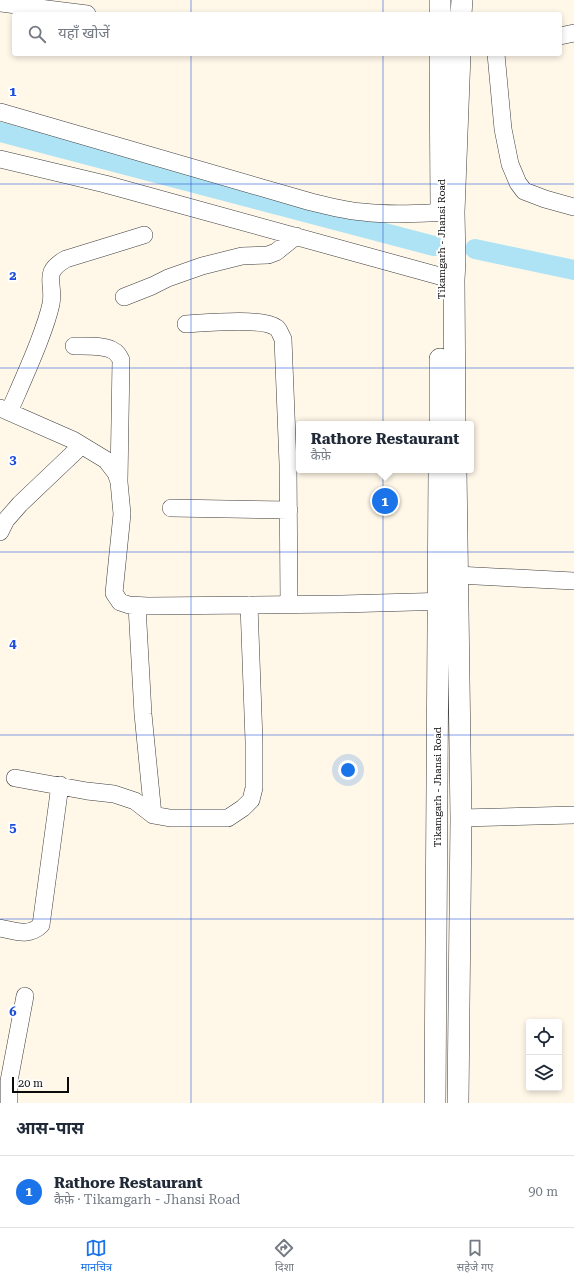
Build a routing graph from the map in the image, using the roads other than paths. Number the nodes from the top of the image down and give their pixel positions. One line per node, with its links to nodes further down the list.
1 (440, 0): 5 (street)
2 (462, 0): 6 (street)
3 (0, 3): 4 (street)
4 (71, 12)
5 (440, 12)
6 (461, 12)
7 (574, 33): 8 (street)
8 (562, 36)
9 (440, 56): 15 (street, Tikamgarh - Jhansi Road)
10 (460, 56): 15 (street)
11 (496, 56): 14 (street)
12 (0, 112): 15 (street)
13 (3, 160): 17 (street)
14 (574, 207)
15 (448, 220): 18 (street)
16 (144, 235): 22 (street)
17 (296, 236): 18 (street); 19 (street)
18 (448, 270): 23 (street, Tikamgarh - Jhansi Road); 24 (street)
19 (124, 296)
20 (186, 324): 30 (street)
21 (74, 346): 28 (street)
22 (4, 410): 25 (street)
23 (440, 421)
24 (455, 421)
25 (81, 446): 28 (street); 31 (street)
26 (439, 473): 34 (street, Tikamgarh - Jhansi Road)
27 (456, 473): 32 (street)
28 (119, 482): 37 (street)
29 (171, 508): 30 (street)
30 (289, 510): 36 (street)
31 (0, 532)
32 (457, 575): 33 (street); 34 (street)
33 (574, 581)
34 (448, 601): 36 (street); 42 (street); 46 (street, Tikamgarh - Jhansi Road)
35 (249, 605): 36 (street); 37 (street); 40 (street)
36 (289, 605)
37 (137, 606): 40 (street)
38 (15, 778): 39 (street)
39 (60, 785): 40 (street); 43 (street)
40 (153, 815)
41 (574, 815): 42 (street)
42 (461, 818): 47 (street)
43 (0, 928)
44 (25, 996): 45 (street)
45 (9, 1103)
46 (435, 1103)
47 (458, 1103)

